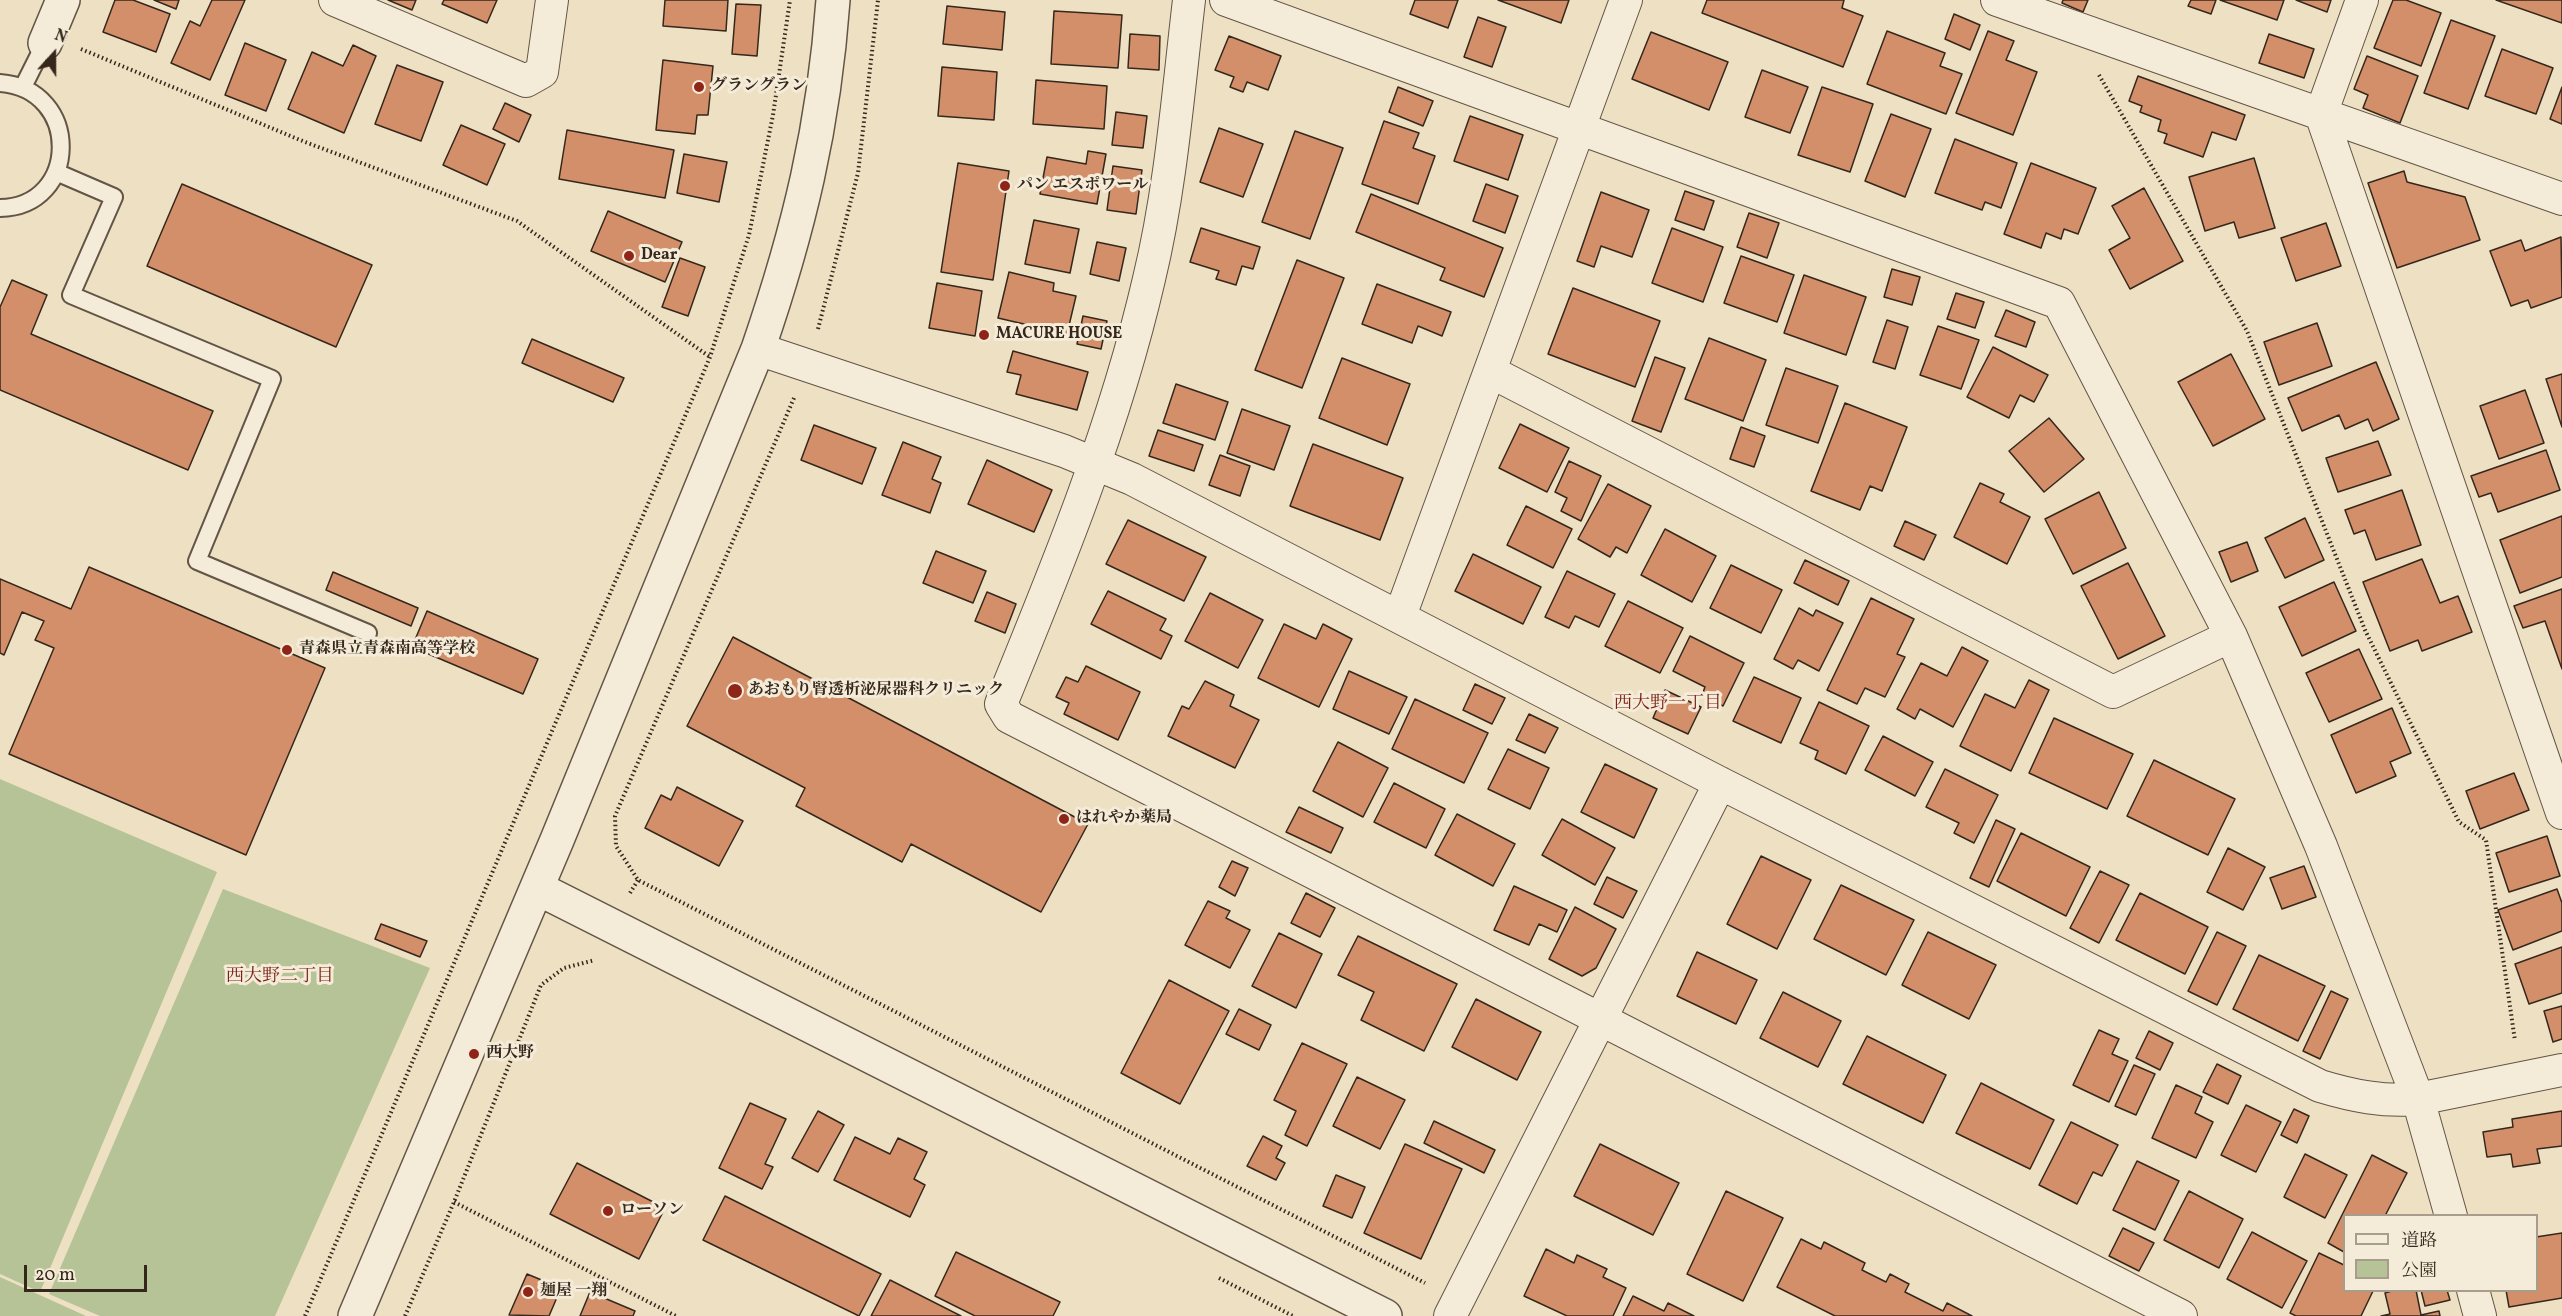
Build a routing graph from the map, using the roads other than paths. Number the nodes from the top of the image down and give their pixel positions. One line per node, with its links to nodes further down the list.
1 (63, 0): 10 (street)
2 (335, 0): 3 (street)
3 (552, 0)
4 (833, 0): 18 (street)
5 (1189, 0): 20 (street)
6 (1226, 0): 14 (street)
7 (1626, 0): 14 (street)
8 (1997, 0): 13 (street)
9 (2362, 0): 13 (street)
10 (47, 38): 12 (lane)
11 (0, 83): 12 (lane)
12 (23, 87): 15 (lane)
13 (2321, 114): 16 (street); 25 (street)
14 (1578, 129): 19 (street); 23 (street)
15 (56, 172): 17 (lane); 22 (lane)
16 (2562, 199)
17 (0, 208)
18 (758, 349): 20 (street); 26 (street)
19 (1491, 372): 21 (street); 23 (street)
20 (1095, 463): 21 (street); 27 (street)
21 (1400, 616): 24 (street)
22 (368, 633)
23 (2231, 636): 29 (street)
24 (1720, 783): 27 (street); 29 (street)
25 (2562, 813)
26 (537, 888): 33 (street); 34 (street)
27 (1600, 1020): 32 (street); 35 (street)
28 (2562, 1070): 29 (street)
29 (2418, 1099): 30 (street)
30 (2451, 1214)
31 (2474, 1292): 36 (street)
32 (1454, 1308)
33 (355, 1316)
34 (1385, 1316)
35 (2181, 1316)
36 (2480, 1316)

